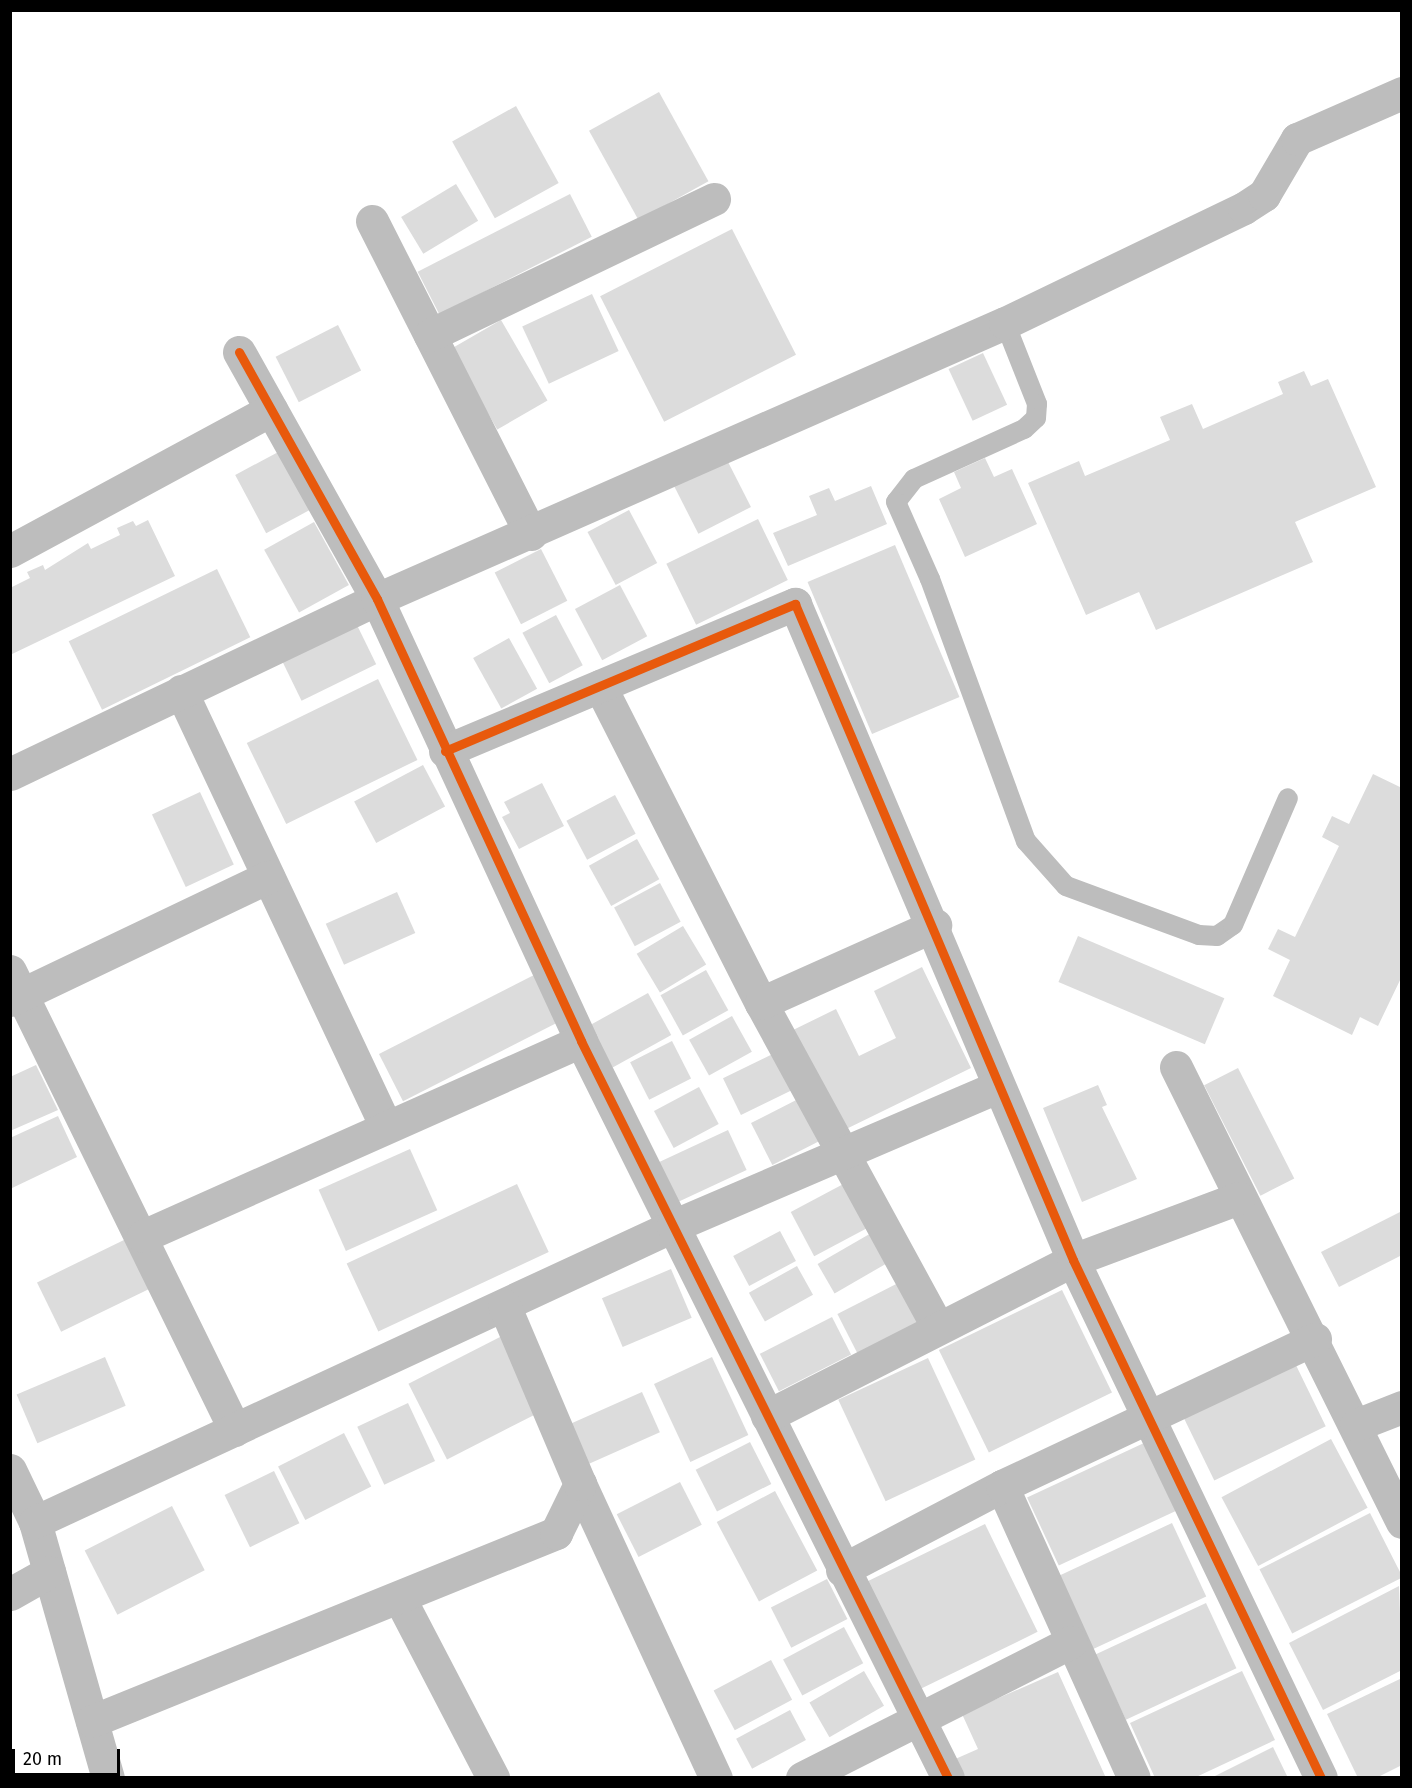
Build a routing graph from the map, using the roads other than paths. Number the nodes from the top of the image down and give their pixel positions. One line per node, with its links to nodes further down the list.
1 (1401, 93): 4 (street)
2 (714, 199): 5 (street)
3 (372, 221): 5 (street)
4 (1005, 323): 8 (street); 15 (lane)
5 (430, 335): 8 (street)
6 (239, 352): 7 (street)
7 (272, 410): 9 (street); 10 (street)
8 (531, 534): 10 (street)
9 (10, 551)
10 (377, 599): 12 (street); 13 (street)
11 (600, 686): 13 (street); 17 (street); 19 (street)
12 (181, 691): 14 (street); 16 (street)
13 (446, 751): 20 (street)
14 (10, 774)
15 (1288, 798)
16 (268, 877): 18 (street); 23 (street)
17 (935, 925): 19 (street); 22 (street)
18 (15, 989): 27 (street)
19 (761, 1003): 24 (street)
20 (581, 1041): 23 (street); 26 (street)
21 (1176, 1067): 25 (street)
22 (998, 1087): 24 (street); 28 (street)
23 (386, 1126): 27 (street)
24 (843, 1153): 26 (street); 30 (street)
25 (1239, 1198): 28 (street); 31 (street)
26 (673, 1226): 29 (street); 33 (street)
27 (143, 1236): 36 (street)
28 (1073, 1260): 30 (street); 34 (street)
29 (504, 1305): 36 (street); 38 (street)
30 (938, 1329): 33 (street)
31 (1315, 1339): 34 (street); 35 (street)
32 (1401, 1407): 35 (street)
33 (767, 1416): 42 (street)
34 (1153, 1416): 39 (street); 55 (street)
35 (1356, 1425): 40 (street)
36 (235, 1430): 41 (street)
37 (10, 1470): 41 (street)
38 (580, 1484): 45 (street); 51 (street)
39 (1002, 1486): 42 (street); 46 (street)
40 (1401, 1521)
41 (35, 1522): 43 (street)
42 (842, 1570): 47 (street)
43 (49, 1572): 44 (street); 48 (street)
44 (10, 1594)
45 (400, 1599): 48 (street); 50 (street)
46 (1071, 1642): 47 (street); 54 (street)
47 (922, 1720): 52 (street); 53 (street)
48 (92, 1721): 49 (street)
49 (108, 1778)
50 (492, 1778)
51 (716, 1778)
52 (802, 1778)
53 (948, 1778)
54 (1134, 1778)
55 (1321, 1778)

